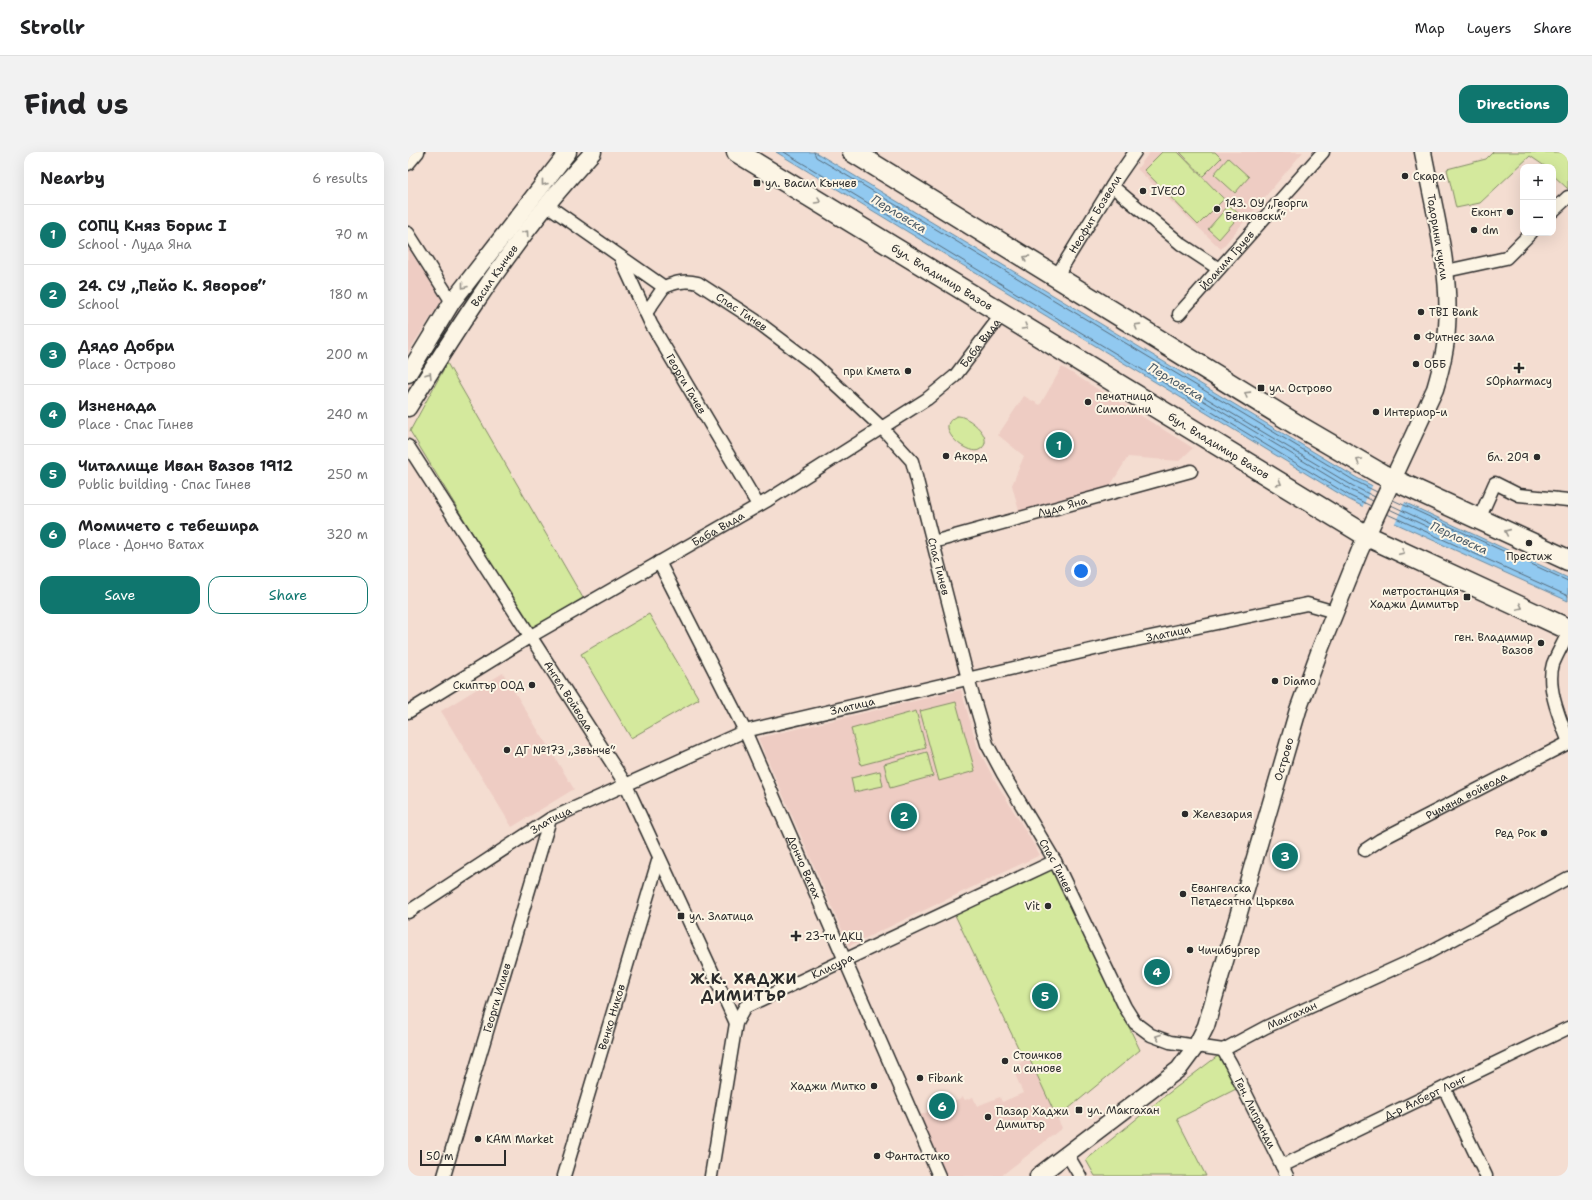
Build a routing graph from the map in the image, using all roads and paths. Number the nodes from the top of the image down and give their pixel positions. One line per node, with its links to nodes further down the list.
1 (418, 152): 9 (street)
2 (568, 152): 21 (street, Васил Кънчев, one-way to 21)
3 (592, 152): 12 (street, Васил Кънчев)
4 (737, 152): 23 (main road, бул. Владимир Вазов, one-way to 23)
5 (853, 152): 19 (main road, one-way to 5)
6 (1134, 152): 10 (street, Неофит Бозвели)
7 (1323, 152): 17 (street, Йоаким Груев)
8 (1423, 152): 18 (street, Тодорини кукли)
9 (408, 164)
10 (1112, 186): 17 (street); 19 (street, Неофит Бозвели)
11 (1568, 197): 13 (street)
12 (547, 205): 16 (street); 26 (street, Васил Кънчев, one-way to 12)
13 (1556, 209)
14 (408, 233): 21 (street)
15 (1528, 236): 18 (street)
16 (621, 258): 20 (street); 22 (street, Георги Гачев)
17 (1219, 269): 24 (street, Йоаким Груев)
18 (1446, 271): 30 (street, Тодорини кукли)
19 (1056, 277): 30 (main road, one-way to 19)
20 (664, 287): 22 (street); 27 (street, Спас Гинев)
21 (452, 302): 25 (street, Васил Кънчев)
22 (646, 314): 32 (street, Георги Гачев)
23 (1002, 314): 27 (street, Баба Вида); 34 (main road, бул. Владимир Вазов, one-way to 34)
24 (1179, 314)
25 (408, 374)
26 (408, 408)
27 (882, 428): 32 (street, Баба Вида); 35 (street, Спас Гинев)
28 (408, 446): 41 (street, Ангел Войвода)
29 (1191, 471): 35 (street, Луда Яна)
30 (1391, 485): 33 (main road); 34 (street, Острово)
31 (1568, 500): 33 (street)
32 (758, 505): 37 (street, Баба Вида)
33 (1479, 519): 36 (main road, one-way to 33)
34 (1371, 528): 38 (street, Острово); 39 (main road, бул. Владимир Вазов, one-way to 39)
35 (933, 542): 42 (street, Спас Гинев)
36 (1568, 560)
37 (659, 562): 41 (street, Баба Вида); 44 (street, Дончо Ватах)
38 (1335, 612): 42 (street, Златица); 56 (street, Острово)
39 (1568, 629)
40 (1568, 633): 45 (street)
41 (532, 636): 43 (street, Баба Вида); 46 (street, Ангел Войвода)
42 (968, 679): 44 (street, Златица); 50 (street, Спас Гинев)
43 (408, 712)
44 (744, 731): 46 (street, Златица); 53 (street, Дончо Ватах)
45 (1568, 742): 48 (street, Румяна войвода)
46 (626, 785): 47 (street, Златица); 49 (street, Ангел Войвода)
47 (550, 819): 52 (street, Златица); 61 (street, Георги Илиев)
48 (1365, 850)
49 (659, 858): 54 (street, Ангел Войвода); 62 (street, Венко Ников)
50 (1055, 861): 53 (street, Клисура); 56 (street, Спас Гинев, one-way to 50)
51 (1568, 878): 57 (street, Макгахан)
52 (408, 912)
53 (844, 961): 54 (street, Клисура); 64 (street, Дончо Ватах)
54 (736, 1023): 63 (street, Клисура)
55 (1568, 1028): 58 (street, Д-р Алберт Лонг)
56 (1196, 1046): 57 (street); 59 (street)
57 (1223, 1050): 60 (street, Ген. Липранди)
58 (1444, 1088): 60 (street, Д-р Алберт Лонг); 67 (street)
59 (1067, 1154): 65 (street); 66 (street)
60 (1284, 1171)
61 (444, 1176)
62 (564, 1176)
63 (711, 1176)
64 (939, 1176)
65 (1038, 1176)
66 (1080, 1176)
67 (1486, 1176)

